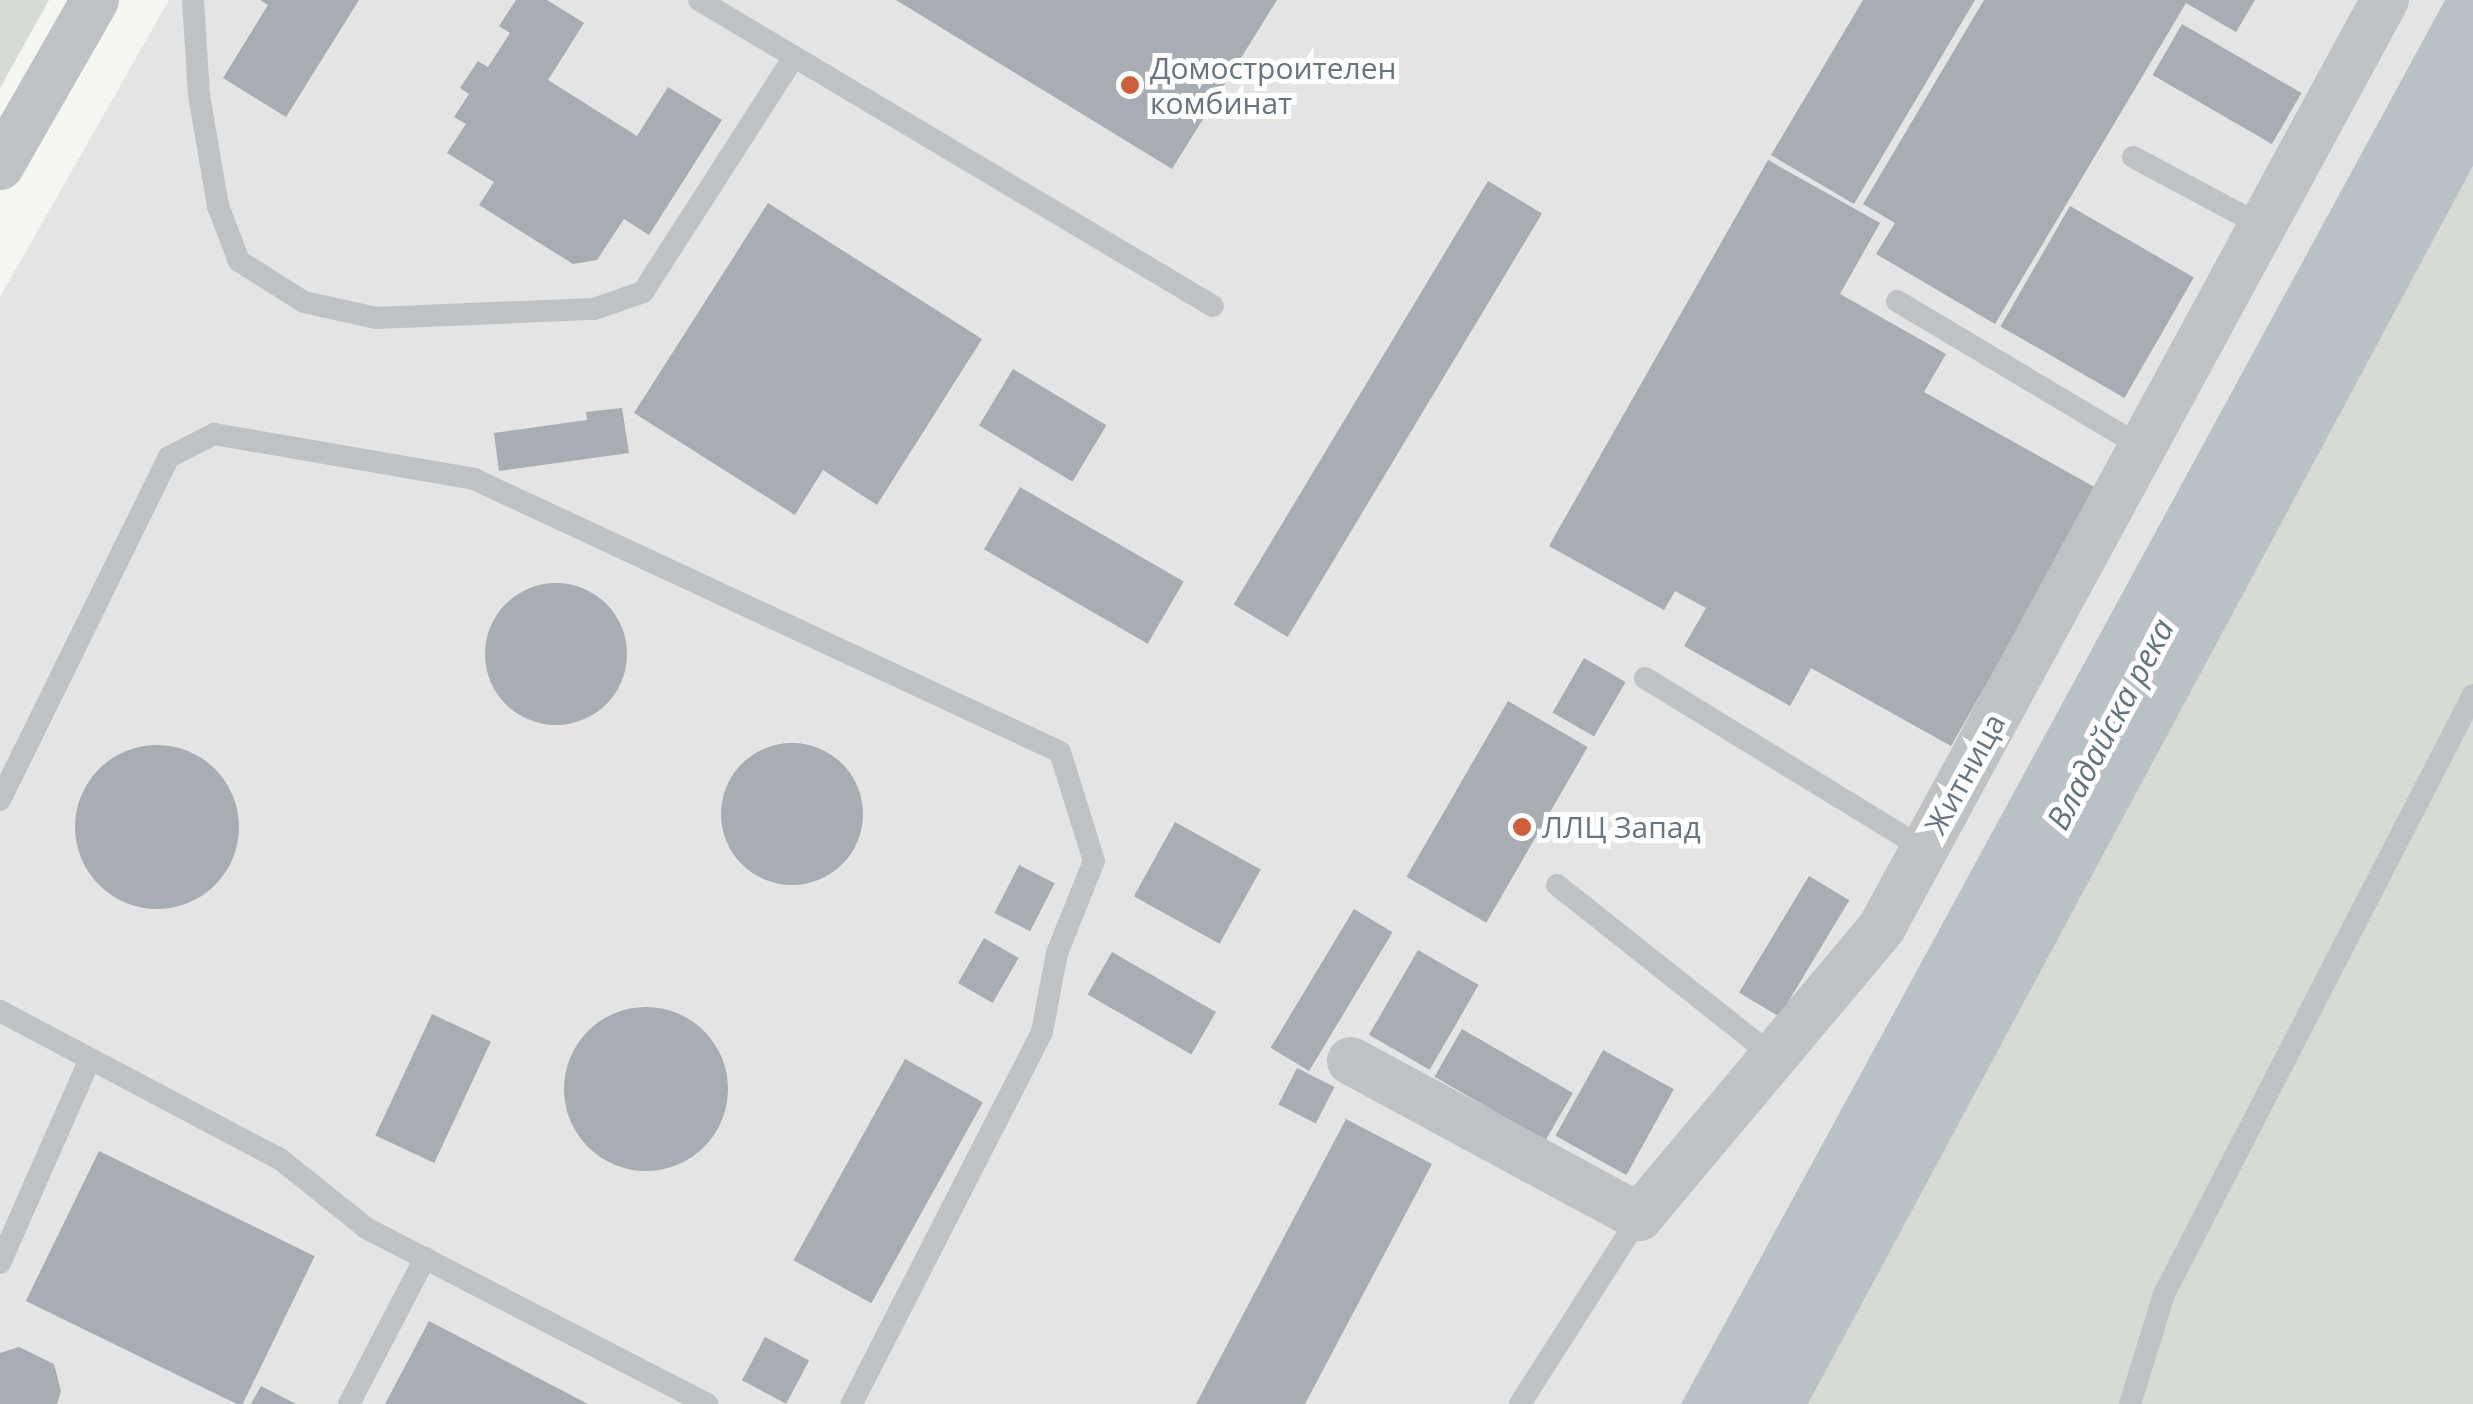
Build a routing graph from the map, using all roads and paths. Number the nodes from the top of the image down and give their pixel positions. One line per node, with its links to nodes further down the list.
1 (94, 0): 7 (street)
2 (193, 0): 5 (lane)
3 (698, 0): 5 (lane)
4 (2385, 0): 8 (street, Житница)
5 (794, 57): 10 (lane)
6 (2133, 158): 8 (lane)
7 (0, 166)
8 (2262, 226): 11 (street, Житница)
9 (1897, 301): 11 (lane)
10 (1213, 306)
11 (2142, 447): 15 (street, Житница)
12 (1645, 678): 15 (lane)
13 (2473, 695): 28 (lane)
14 (0, 800): 26 (lane)
15 (1924, 849): 18 (street, Житница)
16 (1558, 885): 18 (lane)
17 (0, 1011): 19 (lane)
18 (1774, 1056): 21 (street, Житница)
19 (90, 1059): 22 (lane); 23 (lane)
20 (1350, 1061): 21 (street)
21 (1638, 1217): 27 (lane)
22 (425, 1258): 24 (lane); 25 (lane)
23 (0, 1263)
24 (349, 1404)
25 (706, 1404)
26 (852, 1404)
27 (1520, 1404)
28 (2130, 1404)

